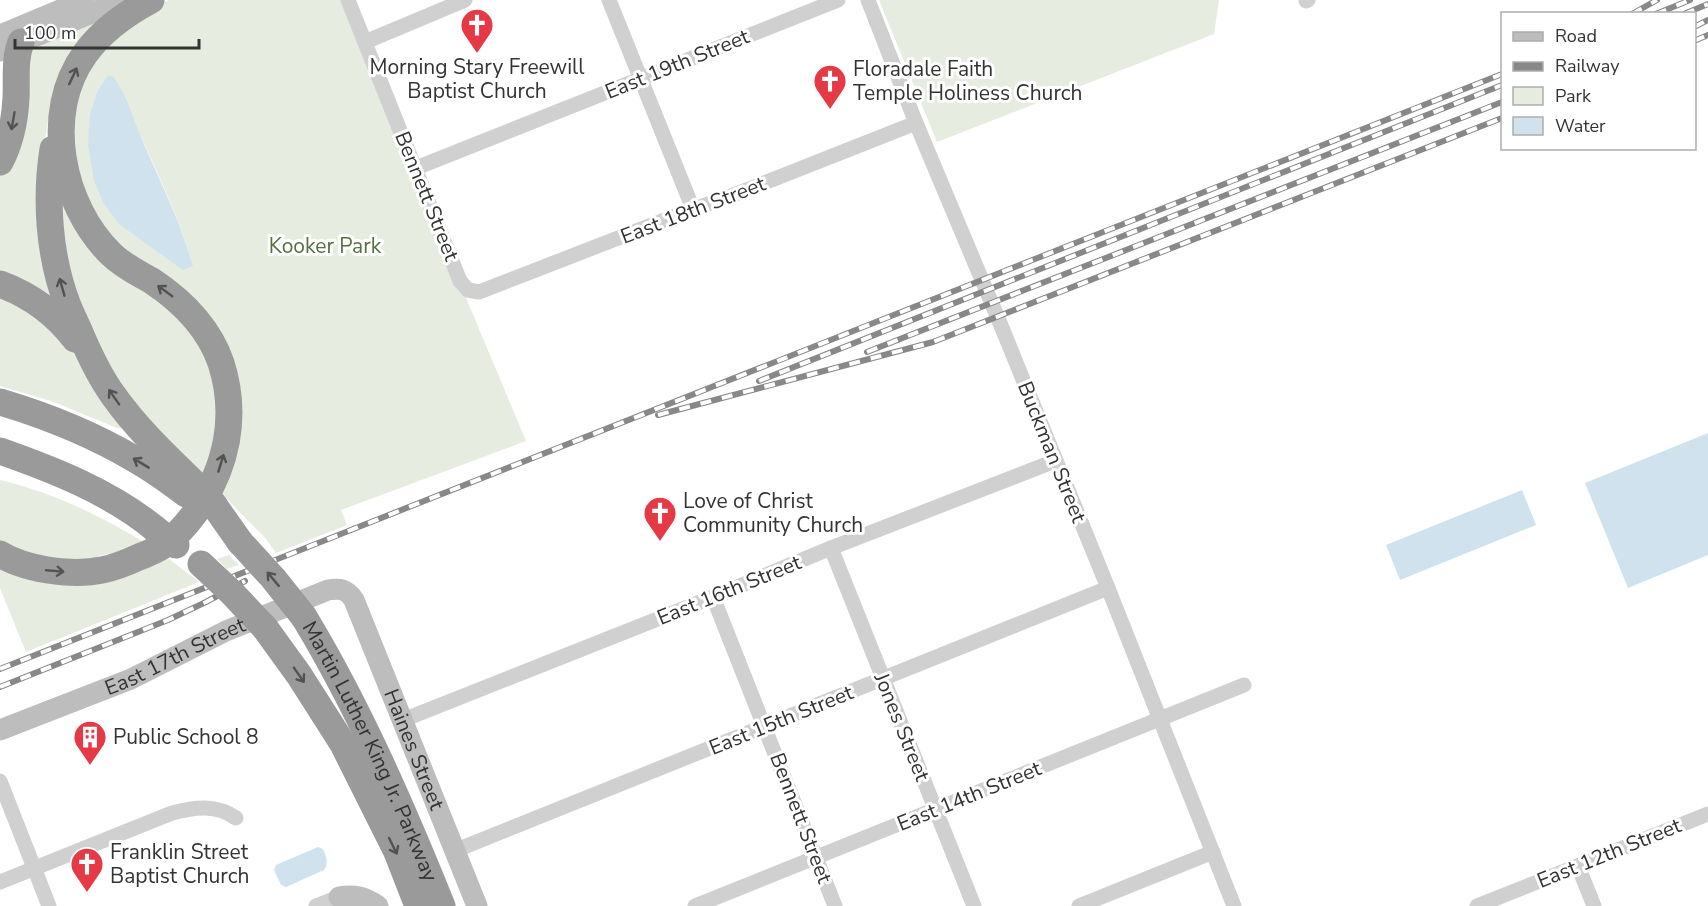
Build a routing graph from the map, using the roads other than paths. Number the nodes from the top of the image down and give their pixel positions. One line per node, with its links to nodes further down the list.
1 (84, 0): 10 (street)
2 (123, 0): 10 (street)
3 (151, 0): 12 (highway, one-way to 3)
4 (348, 0): 9 (street, Bennett Street)
5 (465, 0): 9 (street)
6 (609, 0): 11 (street)
7 (838, 0): 11 (street, East 19th Street)
8 (868, 0): 13 (street, Buckman Street)
9 (365, 42): 15 (street, Bennett Street)
10 (7, 43): 14 (highway, one-way to 14)
11 (640, 78): 15 (street, East 19th Street); 16 (street)
12 (63, 107): 19 (highway, one-way to 12); 27 (highway, one-way to 12)
13 (916, 123): 16 (street, East 18th Street); 22 (street, Buckman Street)
14 (0, 162)
15 (416, 168): 18 (street, Bennett Street)
16 (693, 209): 18 (street, East 18th Street)
17 (0, 284): 19 (highway)
18 (468, 290)
19 (92, 361): 24 (highway, one-way to 19)
20 (0, 402): 24 (highway, one-way to 20)
21 (0, 451): 25 (highway, Martin Luther King Jr. Parkway)
22 (1055, 460): 26 (street, East 16th Street); 28 (street, Buckman Street)
23 (0, 469): 25 (highway)
24 (202, 500): 52 (highway, Martin Luther King Jr. Parkway, one-way to 24, bridge)
25 (152, 527): 51 (highway, Martin Luther King Jr. Parkway, one-way to 51, bridge)
26 (831, 548): 30 (street, East 16th Street); 31 (street, Jones Street)
27 (0, 554)
28 (1108, 588): 31 (street, East 15th Street); 33 (street, Buckman Street)
29 (350, 593): 34 (street, Haines Street); 36 (street, East 17th Street)
30 (713, 597): 34 (street, East 16th Street); 35 (street, Bennett Street)
31 (882, 679): 35 (street, East 15th Street); 38 (street, Jones Street)
32 (1244, 685): 33 (street, East 14th Street)
33 (1160, 718): 38 (street, East 14th Street); 42 (street, Buckman Street)
34 (403, 720): 41 (street, Haines Street)
35 (765, 726): 41 (street, East 15th Street); 43 (street, Bennett Street)
36 (0, 730)
37 (0, 782): 45 (street)
38 (935, 810): 43 (street, East 14th Street); 56 (street, Jones Street)
39 (1708, 814): 44 (street, East 12th Street)
40 (237, 818): 45 (street)
41 (454, 851): 53 (street, Haines Street)
42 (1213, 852): 57 (street); 58 (street, Buckman Street)
43 (815, 858): 54 (street, East 14th Street); 55 (street, Bennett Street)
44 (1578, 866): 59 (street, East 12th Street); 60 (street)
45 (34, 868): 46 (street); 48 (street)
46 (0, 882)
47 (339, 897): 49 (street); 50 (street)
48 (49, 906)
49 (316, 906)
50 (378, 906)
51 (418, 906)
52 (442, 906)
53 (477, 906)
54 (694, 906)
55 (835, 906)
56 (974, 906)
57 (1079, 906)
58 (1234, 906)
59 (1477, 906)
60 (1594, 906)

